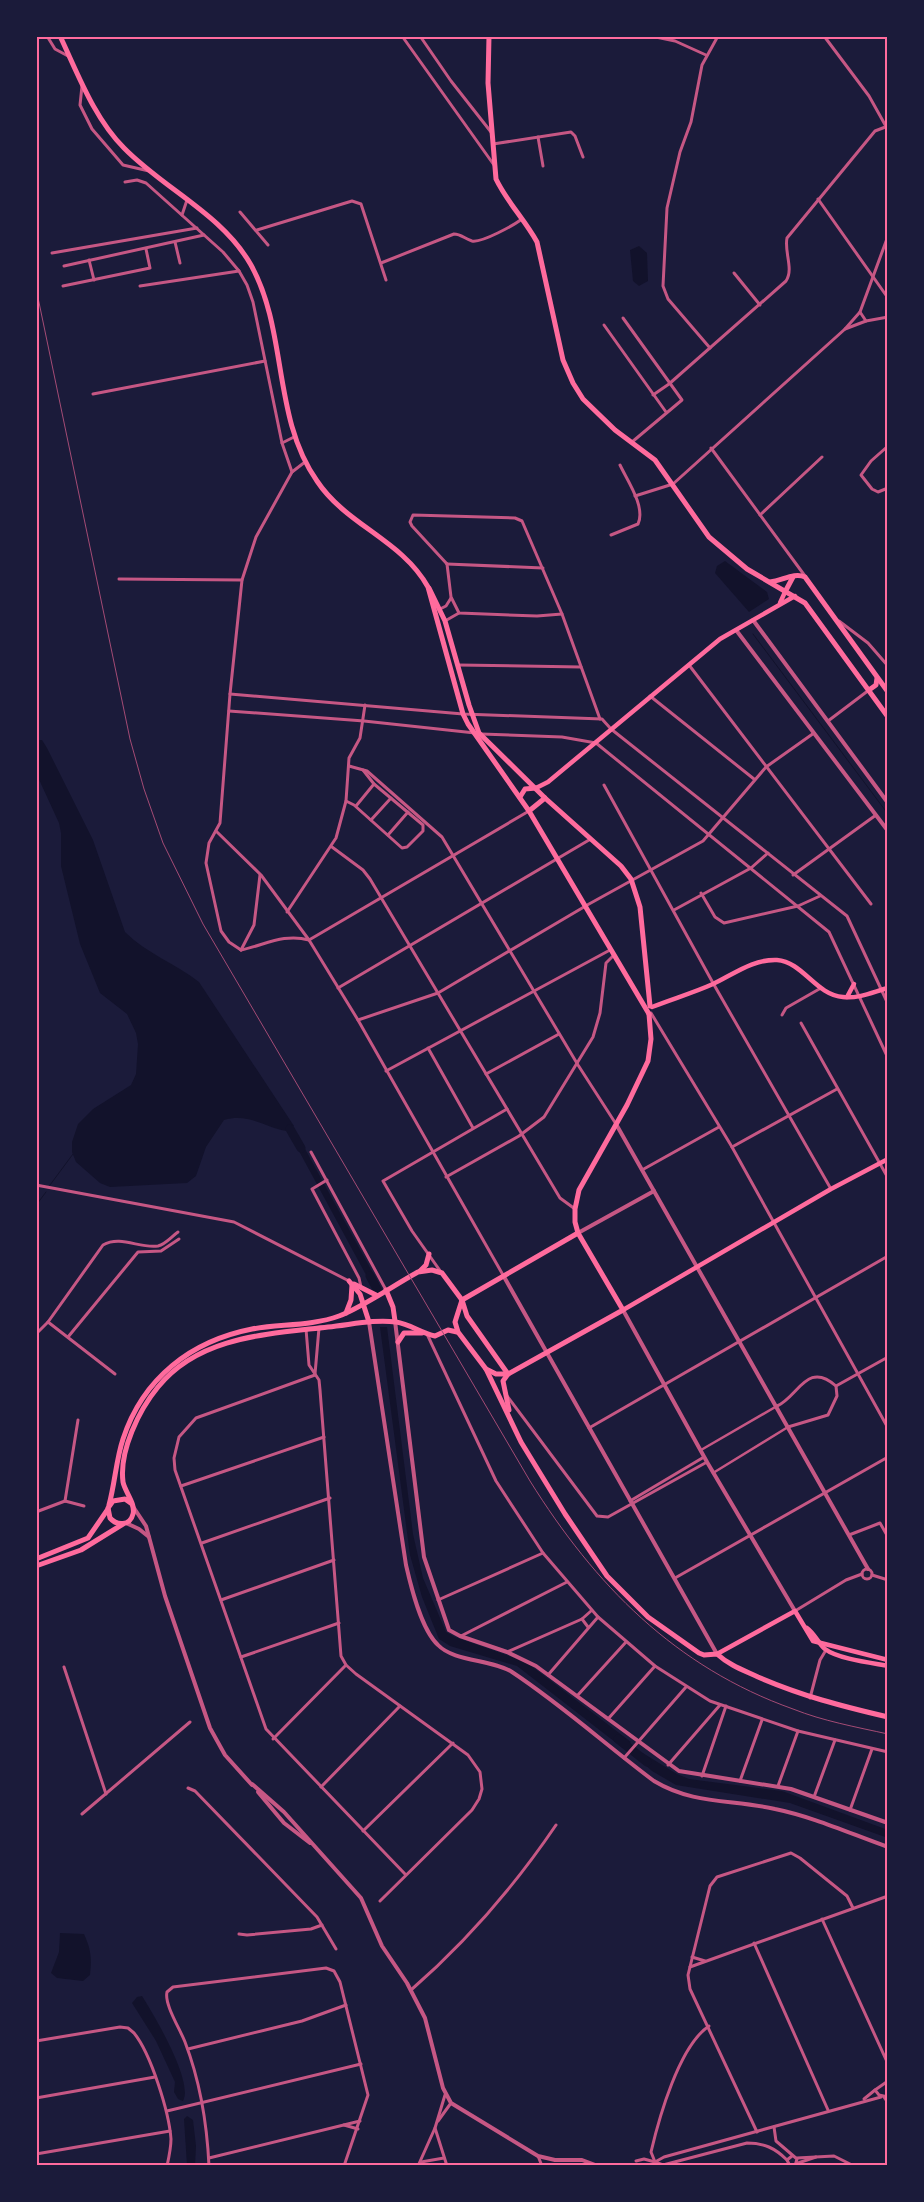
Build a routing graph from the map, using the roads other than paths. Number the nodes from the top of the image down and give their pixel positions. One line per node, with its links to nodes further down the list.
1 (46, 36): 10 (street)
2 (60, 36): 10 (main road)
3 (420, 36): 13 (street)
4 (489, 36): 13 (main road)
5 (651, 36): 9 (street)
6 (718, 36): 9 (street)
7 (824, 36): 12 (street)
8 (404, 37): 17 (street)
9 (706, 55): 53 (street)
10 (70, 57): 11 (main road)
11 (83, 82): 19 (main road); 19 (street)
12 (887, 127): 21 (street)
13 (492, 132): 15 (main road)
14 (538, 137): 15 (street); 16 (street); 18 (street)
15 (493, 144): 17 (main road)
16 (583, 157)
17 (494, 166): 25 (main road)
18 (543, 166)
19 (150, 171): 22 (main road)
20 (125, 182): 24 (street)
21 (818, 199): 40 (street); 46 (street)
22 (187, 200): 24 (street); 59 (main road)
23 (240, 212): 27 (street)
24 (182, 215): 26 (street)
25 (523, 219): 36 (street); 60 (main road)
26 (198, 228): 28 (street); 33 (street)
27 (257, 230): 31 (street); 36 (street)
28 (204, 235): 30 (street); 38 (street)
29 (888, 236): 40 (street)
30 (175, 242): 32 (street); 35 (street)
31 (268, 244)
32 (146, 249): 34 (street); 41 (street)
33 (52, 253)
34 (89, 260): 37 (street); 41 (street)
35 (180, 263)
36 (381, 263): 42 (street)
37 (64, 266)
38 (239, 271): 44 (street); 54 (street)
39 (734, 273): 46 (street)
40 (873, 275): 45 (street); 47 (street)
41 (94, 280): 43 (street)
42 (386, 280)
43 (62, 286)
44 (140, 286)
45 (888, 298)
46 (760, 305): 53 (street)
47 (860, 312): 50 (street); 52 (street)
48 (888, 317): 50 (street)
49 (622, 318): 55 (street)
50 (866, 321): 52 (street)
51 (604, 325): 57 (street)
52 (845, 329): 63 (street)
53 (710, 348): 55 (street)
54 (265, 361): 56 (street); 61 (street)
55 (669, 384): 57 (street); 58 (street)
56 (93, 394)
57 (654, 395): 58 (street)
58 (666, 412): 60 (street)
59 (294, 437): 61 (street); 65 (main road)
60 (631, 442): 68 (main road)
61 (282, 443): 67 (street)
62 (888, 446): 69 (street)
63 (711, 448): 68 (street); 71 (street)
64 (822, 457): 71 (street)
65 (305, 462): 67 (street); 80 (main road)
66 (620, 465): 70 (street)
67 (292, 472): 78 (street)
68 (673, 484): 70 (street); 79 (main road)
69 (888, 488)
70 (635, 496): 72 (street)
71 (760, 515): 76 (street)
72 (611, 535)
73 (448, 564): 74 (street); 74 (street); 83 (street)
74 (543, 568): 87 (street)
75 (798, 575): 76 (main road); 79 (main road); 81 (main road)
76 (805, 577): 89 (main road)
77 (119, 579): 78 (street)
78 (242, 580): 99 (street)
79 (769, 582): 81 (main road)
80 (428, 587): 85 (main road); 103 (main road)
81 (785, 592): 82 (main road); 84 (main road)
82 (795, 596): 84 (main road); 97 (main road)
83 (451, 597): 85 (street); 86 (street)
84 (780, 603): 88 (main road)
85 (440, 609): 90 (main road)
86 (458, 613): 87 (street); 90 (street)
87 (562, 614): 95 (street)
88 (753, 620): 91 (main road); 108 (street)
89 (836, 620): 94 (street); 96 (main road)
90 (445, 621): 93 (main road)
91 (736, 630): 92 (main road); 112 (street)
92 (688, 664): 100 (main road); 115 (street)
93 (458, 665): 95 (street); 104 (main road)
94 (888, 666)
95 (581, 667): 106 (street)
96 (876, 675): 97 (main road); 98 (main road)
97 (868, 690): 105 (main road); 108 (street)
98 (888, 692)
99 (230, 694): 101 (street); 102 (street)
100 (650, 696): 109 (main road); 117 (street)
101 (365, 705): 103 (street); 107 (street)
102 (229, 711): 107 (street); 132 (street)
103 (463, 714): 104 (street); 110 (main road)
104 (472, 714): 106 (street); 111 (main road)
105 (888, 717)
106 (600, 719): 109 (street)
107 (364, 721): 110 (street); 114 (street)
108 (828, 721): 125 (street)
109 (611, 729): 113 (main road); 130 (street)
110 (473, 733): 111 (street); 121 (main road)
111 (480, 733): 113 (street); 120 (main road)
112 (815, 733): 115 (street); 129 (street)
113 (596, 743): 120 (main road); 134 (street)
114 (349, 766): 116 (street); 124 (street)
115 (766, 767): 117 (street); 138 (street)
116 (363, 770): 118 (street); 139 (street)
117 (754, 779): 130 (street)
118 (374, 784): 122 (street); 126 (street)
119 (604, 785): 143 (street)
120 (536, 788): 121 (main road); 123 (main road)
121 (520, 797): 127 (main road)
122 (391, 798): 128 (street); 131 (street)
123 (545, 798): 127 (main road); 136 (main road)
124 (346, 800): 126 (street); 137 (street)
125 (888, 803)
126 (356, 806): 131 (street)
127 (530, 811): 139 (street); 141 (main road)
128 (408, 812): 135 (street); 135 (street)
129 (876, 816): 133 (street); 138 (street)
130 (724, 817): 134 (street); 140 (street)
131 (371, 820): 135 (street)
132 (216, 831): 144 (street); 158 (street)
133 (888, 831)
134 (708, 834): 142 (street); 143 (street)
135 (388, 835)
136 (590, 840): 141 (street); 146 (main road)
137 (332, 847): 149 (street); 155 (street)
138 (828, 849): 145 (street); 151 (street)
139 (453, 854): 149 (street); 150 (street)
140 (768, 854): 142 (street); 145 (street)
141 (556, 860): 150 (street); 152 (main road)
142 (751, 868): 147 (street); 153 (street)
143 (650, 869): 146 (street); 154 (street)
144 (260, 875): 155 (street); 158 (street)
145 (793, 875): 148 (street)
146 (631, 880): 152 (street); 169 (main road)
147 (701, 893): 153 (street); 154 (street)
148 (820, 896): 153 (street); 166 (street)
149 (380, 897): 156 (street); 157 (street)
150 (482, 904): 157 (street); 159 (street)
151 (871, 904)
152 (585, 906): 159 (street); 160 (main road)
153 (798, 906): 162 (street)
154 (674, 910): 161 (street)
155 (287, 912): 156 (street)
156 (309, 940): 158 (street); 163 (street)
157 (409, 947): 163 (street); 168 (street)
158 (241, 950)
159 (509, 952): 167 (street); 168 (street)
160 (612, 952): 167 (street); 171 (main road); 182 (street)
161 (713, 983): 164 (main road); 174 (main road); 187 (street)
162 (854, 984): 170 (street); 172 (main road)
163 (338, 988): 176 (street)
164 (821, 988): 172 (main road); 175 (street)
165 (888, 988): 166 (main road)
166 (882, 990): 170 (main road); 173 (street)
167 (533, 991): 178 (street); 179 (street)
168 (438, 994): 176 (street); 178 (street)
169 (649, 994): 171 (main road); 174 (main road)
170 (860, 996): 172 (main road); 181 (street)
171 (637, 997): 174 (main road)
172 (847, 997)
173 (888, 1004)
174 (650, 1010): 188 (main road); 189 (street)
175 (782, 1016)
176 (358, 1020): 183 (street)
177 (801, 1023): 185 (street)
178 (460, 1031): 180 (street); 184 (street)
179 (559, 1034): 182 (street); 184 (street)
180 (428, 1048): 183 (street); 190 (street)
181 (888, 1058)
182 (578, 1065): 188 (street); 191 (street)
183 (386, 1071): 193 (street)
184 (486, 1074): 186 (street)
185 (837, 1089): 187 (street); 196 (street)
186 (507, 1109): 190 (street); 191 (street)
187 (790, 1115): 192 (street); 202 (street)
188 (616, 1124): 197 (street); 204 (main road)
189 (719, 1127): 192 (street); 197 (street)
190 (473, 1128): 193 (street)
191 (522, 1134): 198 (street); 204 (street)
192 (732, 1148): 205 (street)
193 (431, 1151): 198 (street); 211 (street)
194 (311, 1152): 200 (street)
195 (888, 1160): 196 (main road)
196 (880, 1163): 199 (street); 202 (main road)
197 (642, 1170): 203 (street)
198 (446, 1177): 216 (street)
199 (888, 1178)
200 (326, 1180): 218 (street); 219 (street)
201 (36, 1185): 217 (street)
202 (831, 1189): 205 (main road)
203 (654, 1191): 207 (street); 213 (street)
204 (575, 1209): 207 (main road)
205 (772, 1223): 213 (main road); 221 (street)
206 (178, 1232): 209 (street)
207 (578, 1233): 216 (main road); 224 (main road)
208 (179, 1239): 210 (street)
209 (138, 1244): 210 (street); 230 (street)
210 (138, 1252): 240 (street)
211 (429, 1254): 214 (main road); 215 (street)
212 (888, 1256): 221 (street)
213 (698, 1266): 224 (main road); 241 (street)
214 (418, 1272): 215 (main road); 219 (main road)
215 (442, 1273): 223 (main road)
216 (503, 1275): 223 (main road); 243 (street)
217 (350, 1282): 218 (main road); 222 (main road); 225 (main road)
218 (361, 1289): 220 (main road); 222 (street)
219 (386, 1290): 220 (main road); 232 (main road)
220 (376, 1295): 222 (main road)
221 (814, 1299): 241 (street); 249 (street)
222 (363, 1300): 225 (main road); 231 (main road)
223 (462, 1300): 226 (main road); 228 (main road)
224 (623, 1310): 243 (main road); 250 (street)
225 (346, 1313): 229 (main road)
226 (467, 1316): 228 (main road); 247 (main road)
227 (888, 1316): 239 (street)
228 (455, 1318): 236 (main road)
229 (317, 1321): 234 (main road); 272 (main road)
230 (48, 1322): 237 (street); 240 (street)
231 (369, 1322): 232 (main road); 233 (main road); 330 (street)
232 (397, 1322): 235 (main road); 238 (main road); 242 (street)
233 (319, 1328): 234 (main road); 248 (street)
234 (306, 1330): 248 (street); 271 (main road)
235 (406, 1332): 238 (main road); 242 (main road)
236 (458, 1332): 238 (main road); 245 (main road)
237 (37, 1333)
238 (426, 1334): 281 (street)
239 (888, 1334)
240 (68, 1338): 246 (street)
241 (740, 1341): 250 (street); 253 (street)
242 (398, 1342): 292 (street)
243 (546, 1353): 247 (main road); 257 (street)
244 (888, 1357): 249 (street)
245 (486, 1369): 247 (main road); 254 (main road)
246 (115, 1374)
247 (508, 1374): 252 (main road)
248 (315, 1375): 259 (street); 264 (street)
249 (857, 1375): 251 (street); 258 (street)
250 (665, 1384): 257 (street); 260 (street)
251 (836, 1386): 253 (street); 256 (street)
252 (505, 1394): 254 (main road); 273 (street)
253 (777, 1406): 256 (street); 260 (street)
254 (511, 1419): 304 (main road)
255 (78, 1420): 268 (street)
256 (788, 1427): 263 (street); 265 (street)
257 (589, 1428): 267 (street)
258 (888, 1428)
259 (324, 1437): 264 (street); 266 (street)
260 (700, 1450): 262 (street)
261 (888, 1457): 265 (street)
262 (705, 1460): 263 (street); 267 (street); 269 (street)
263 (713, 1473): 276 (street)
264 (181, 1486): 280 (street)
265 (824, 1491): 276 (street); 277 (street)
266 (330, 1498): 280 (street); 283 (street)
267 (630, 1499): 269 (street); 273 (street)
268 (65, 1501): 270 (street); 274 (street)
269 (633, 1504): 273 (street); 288 (street)
270 (84, 1506)
271 (132, 1506): 272 (main road); 275 (main road); 278 (street)
272 (109, 1507): 275 (main road); 282 (main road)
273 (628, 1507)
274 (36, 1512)
275 (125, 1523): 278 (street); 284 (main road)
276 (751, 1535): 288 (street); 294 (street)
277 (849, 1535): 279 (street); 285 (street)
278 (149, 1537): 334 (street)
279 (888, 1537)
280 (202, 1543): 291 (street)
281 (543, 1553): 290 (street); 292 (street)
282 (36, 1559)
283 (334, 1560): 291 (street); 297 (street)
284 (36, 1566)
285 (868, 1569): 286 (street); 287 (street)
286 (862, 1574): 287 (street); 294 (street)
287 (872, 1575): 289 (street)
288 (676, 1578): 304 (street)
289 (888, 1580)
290 (567, 1582): 293 (street); 299 (street)
291 (221, 1600): 305 (street)
292 (438, 1600): 299 (street)
293 (591, 1611): 295 (street); 296 (street)
294 (795, 1611): 301 (main road); 304 (main road)
295 (598, 1617): 298 (street); 300 (street)
296 (582, 1619): 298 (street); 303 (street)
297 (339, 1623): 305 (street); 308 (street)
298 (588, 1627): 312 (street)
299 (460, 1636): 303 (street)
300 (626, 1642): 309 (street); 314 (street)
301 (820, 1642): 302 (main road); 306 (street); 307 (main road)
302 (826, 1650): 306 (street); 310 (main road)
303 (507, 1652): 312 (street)
304 (717, 1654): 315 (main road)
305 (241, 1657): 324 (street)
306 (820, 1660): 315 (street)
307 (888, 1660)
308 (346, 1665): 317 (street); 324 (street)
309 (655, 1666): 313 (street); 320 (street)
310 (888, 1666)
311 (64, 1667): 338 (street)
312 (548, 1675): 314 (street)
313 (686, 1687): 316 (street); 327 (street)
314 (577, 1696): 320 (street)
315 (810, 1698): 319 (main road)
316 (720, 1705): 318 (street); 331 (street)
317 (400, 1706): 326 (street); 336 (street)
318 (726, 1706): 321 (street); 332 (street)
319 (888, 1717)
320 (608, 1719): 327 (street)
321 (762, 1720): 323 (street); 333 (street)
322 (190, 1722): 338 (street)
323 (798, 1731): 325 (street); 335 (street)
324 (273, 1738): 336 (street)
325 (835, 1740): 328 (street); 339 (street)
326 (452, 1743): 345 (street); 348 (street)
327 (637, 1744): 330 (street); 331 (street)
328 (872, 1748): 329 (street); 340 (street)
329 (888, 1752)
330 (626, 1756): 346 (street)
331 (668, 1765): 332 (street)
332 (702, 1776): 333 (street)
333 (740, 1782): 335 (street)
334 (252, 1784): 347 (street); 347 (street)
335 (778, 1786): 339 (street)
336 (321, 1787): 345 (street)
337 (188, 1788): 353 (street)
338 (106, 1794): 341 (street)
339 (814, 1797): 340 (street)
340 (850, 1810): 343 (street)
341 (82, 1814)
342 (888, 1817): 343 (street)
343 (887, 1823)
344 (556, 1825): 360 (street)
345 (363, 1831): 348 (street)
346 (888, 1847)
347 (320, 1851): 360 (street)
348 (405, 1874): 350 (street)
349 (888, 1896): 351 (street)
350 (380, 1901)
351 (853, 1908): 352 (street); 357 (street)
352 (822, 1918): 355 (street); 366 (street)
353 (322, 1925): 354 (street); 356 (street)
354 (239, 1934)
355 (754, 1943): 358 (street); 377 (street)
356 (336, 1949)
357 (692, 1957): 358 (street); 359 (street)
358 (706, 1961): 359 (street)
359 (690, 1967): 362 (street)
360 (410, 1990): 370 (street)
361 (346, 2005): 364 (street); 364 (street); 365 (street)
362 (709, 2026): 386 (street); 397 (street)
363 (36, 2041): 367 (street)
364 (188, 2049): 374 (street)
365 (361, 2064): 374 (street); 380 (street)
366 (887, 2064)
367 (155, 2077): 372 (street); 378 (street)
368 (887, 2081): 369 (street)
369 (875, 2090): 371 (street); 373 (street)
370 (445, 2095): 375 (street); 379 (street)
371 (884, 2097): 373 (street); 376 (street)
372 (36, 2098)
373 (861, 2101): 377 (street)
374 (202, 2103): 378 (street); 392 (street)
375 (451, 2103): 379 (street); 389 (street)
376 (888, 2103)
377 (828, 2110): 382 (street)
378 (167, 2111): 385 (street)
379 (437, 2121): 383 (street)
380 (360, 2122): 381 (street); 384 (street)
381 (343, 2125): 384 (street); 392 (street)
382 (774, 2127): 386 (street); 390 (street)
383 (435, 2128): 393 (street); 396 (street)
384 (358, 2129): 402 (street)
385 (170, 2131): 388 (street); 400 (street)
386 (757, 2132): 397 (street)
387 (36, 2149): 388 (street)
388 (37, 2154)
389 (538, 2156): 404 (street); 405 (street)
390 (792, 2156): 394 (street); 398 (street)
391 (822, 2156): 394 (street); 399 (street); 406 (street)
392 (209, 2158): 401 (street)
393 (444, 2158): 396 (street); 403 (street)
394 (797, 2158): 399 (street)
395 (636, 2161): 397 (street)
396 (419, 2164)
397 (654, 2164): 398 (street)
398 (788, 2164)
399 (796, 2164)
400 (167, 2166)
401 (210, 2166)
402 (344, 2166)
403 (447, 2166)
404 (542, 2166)
405 (598, 2166)
406 (854, 2166)

